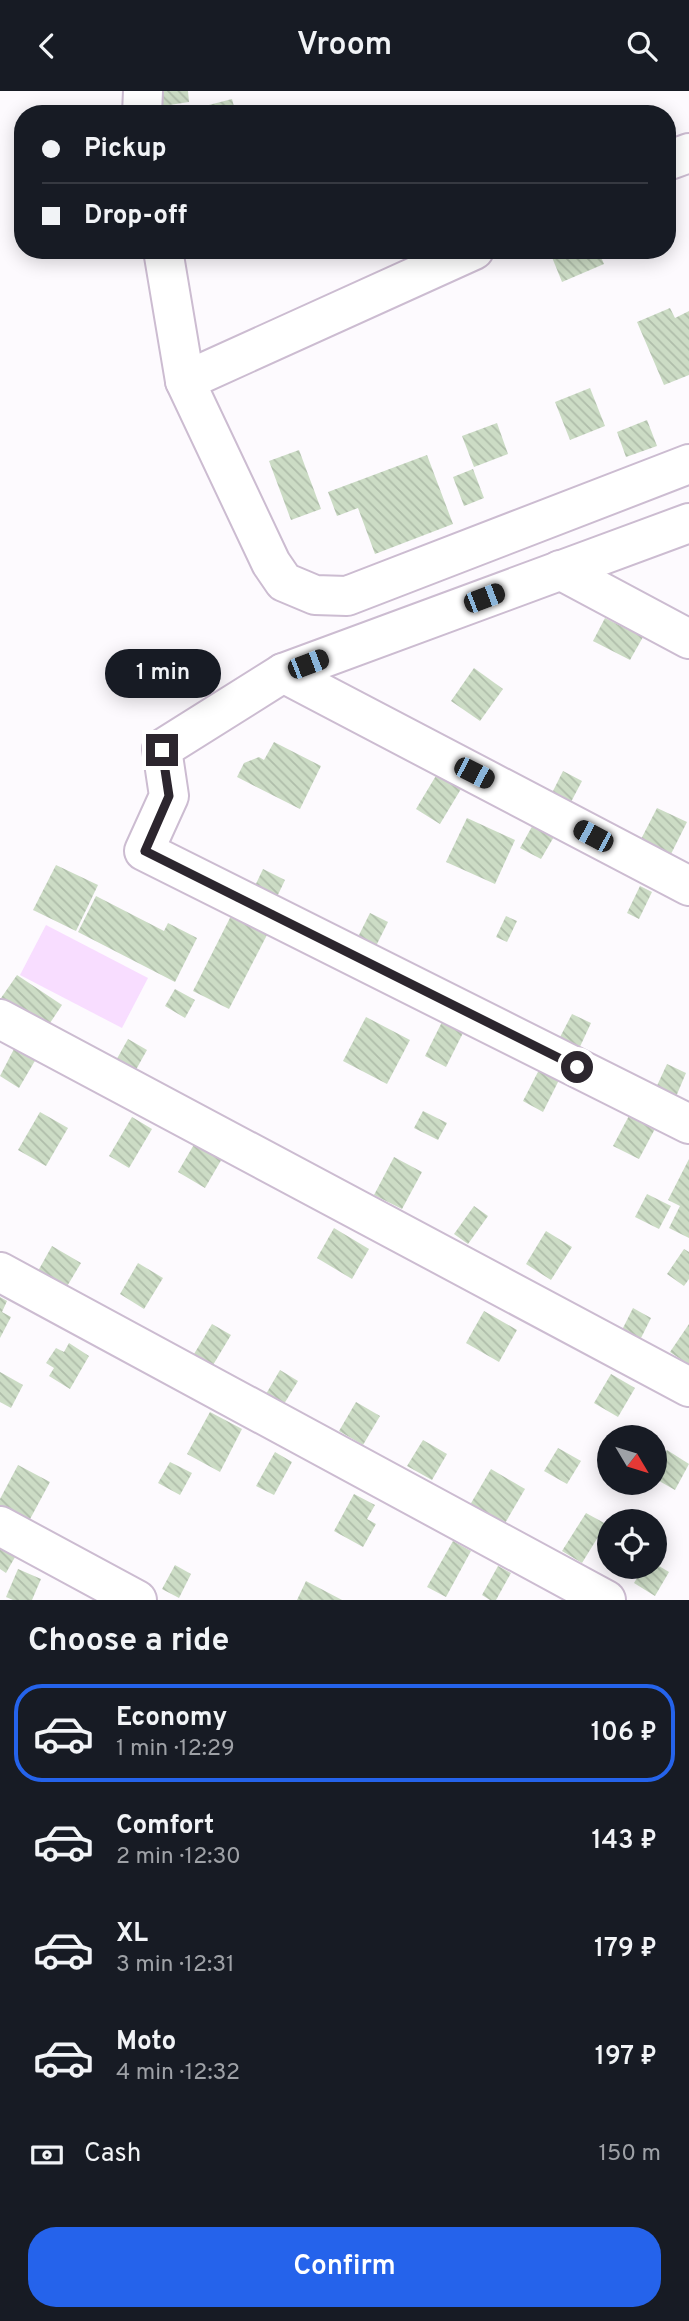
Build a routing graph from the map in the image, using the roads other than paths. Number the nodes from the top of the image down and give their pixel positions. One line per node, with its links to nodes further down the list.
1 (165, 259): 3 (lane)
2 (454, 259): 3 (lane)
3 (185, 381): 4 (lane)
4 (689, 464)
5 (689, 523): 6 (lane)
6 (560, 570): 7 (lane); 8 (lane)
7 (689, 639)
8 (283, 673): 9 (lane); 11 (lane)
9 (689, 886)
10 (0, 1019): 13 (lane)
11 (689, 1124)
12 (0, 1272): 16 (lane)
13 (689, 1387)
14 (0, 1527): 15 (lane)
15 (137, 1600)
16 (607, 1600)

